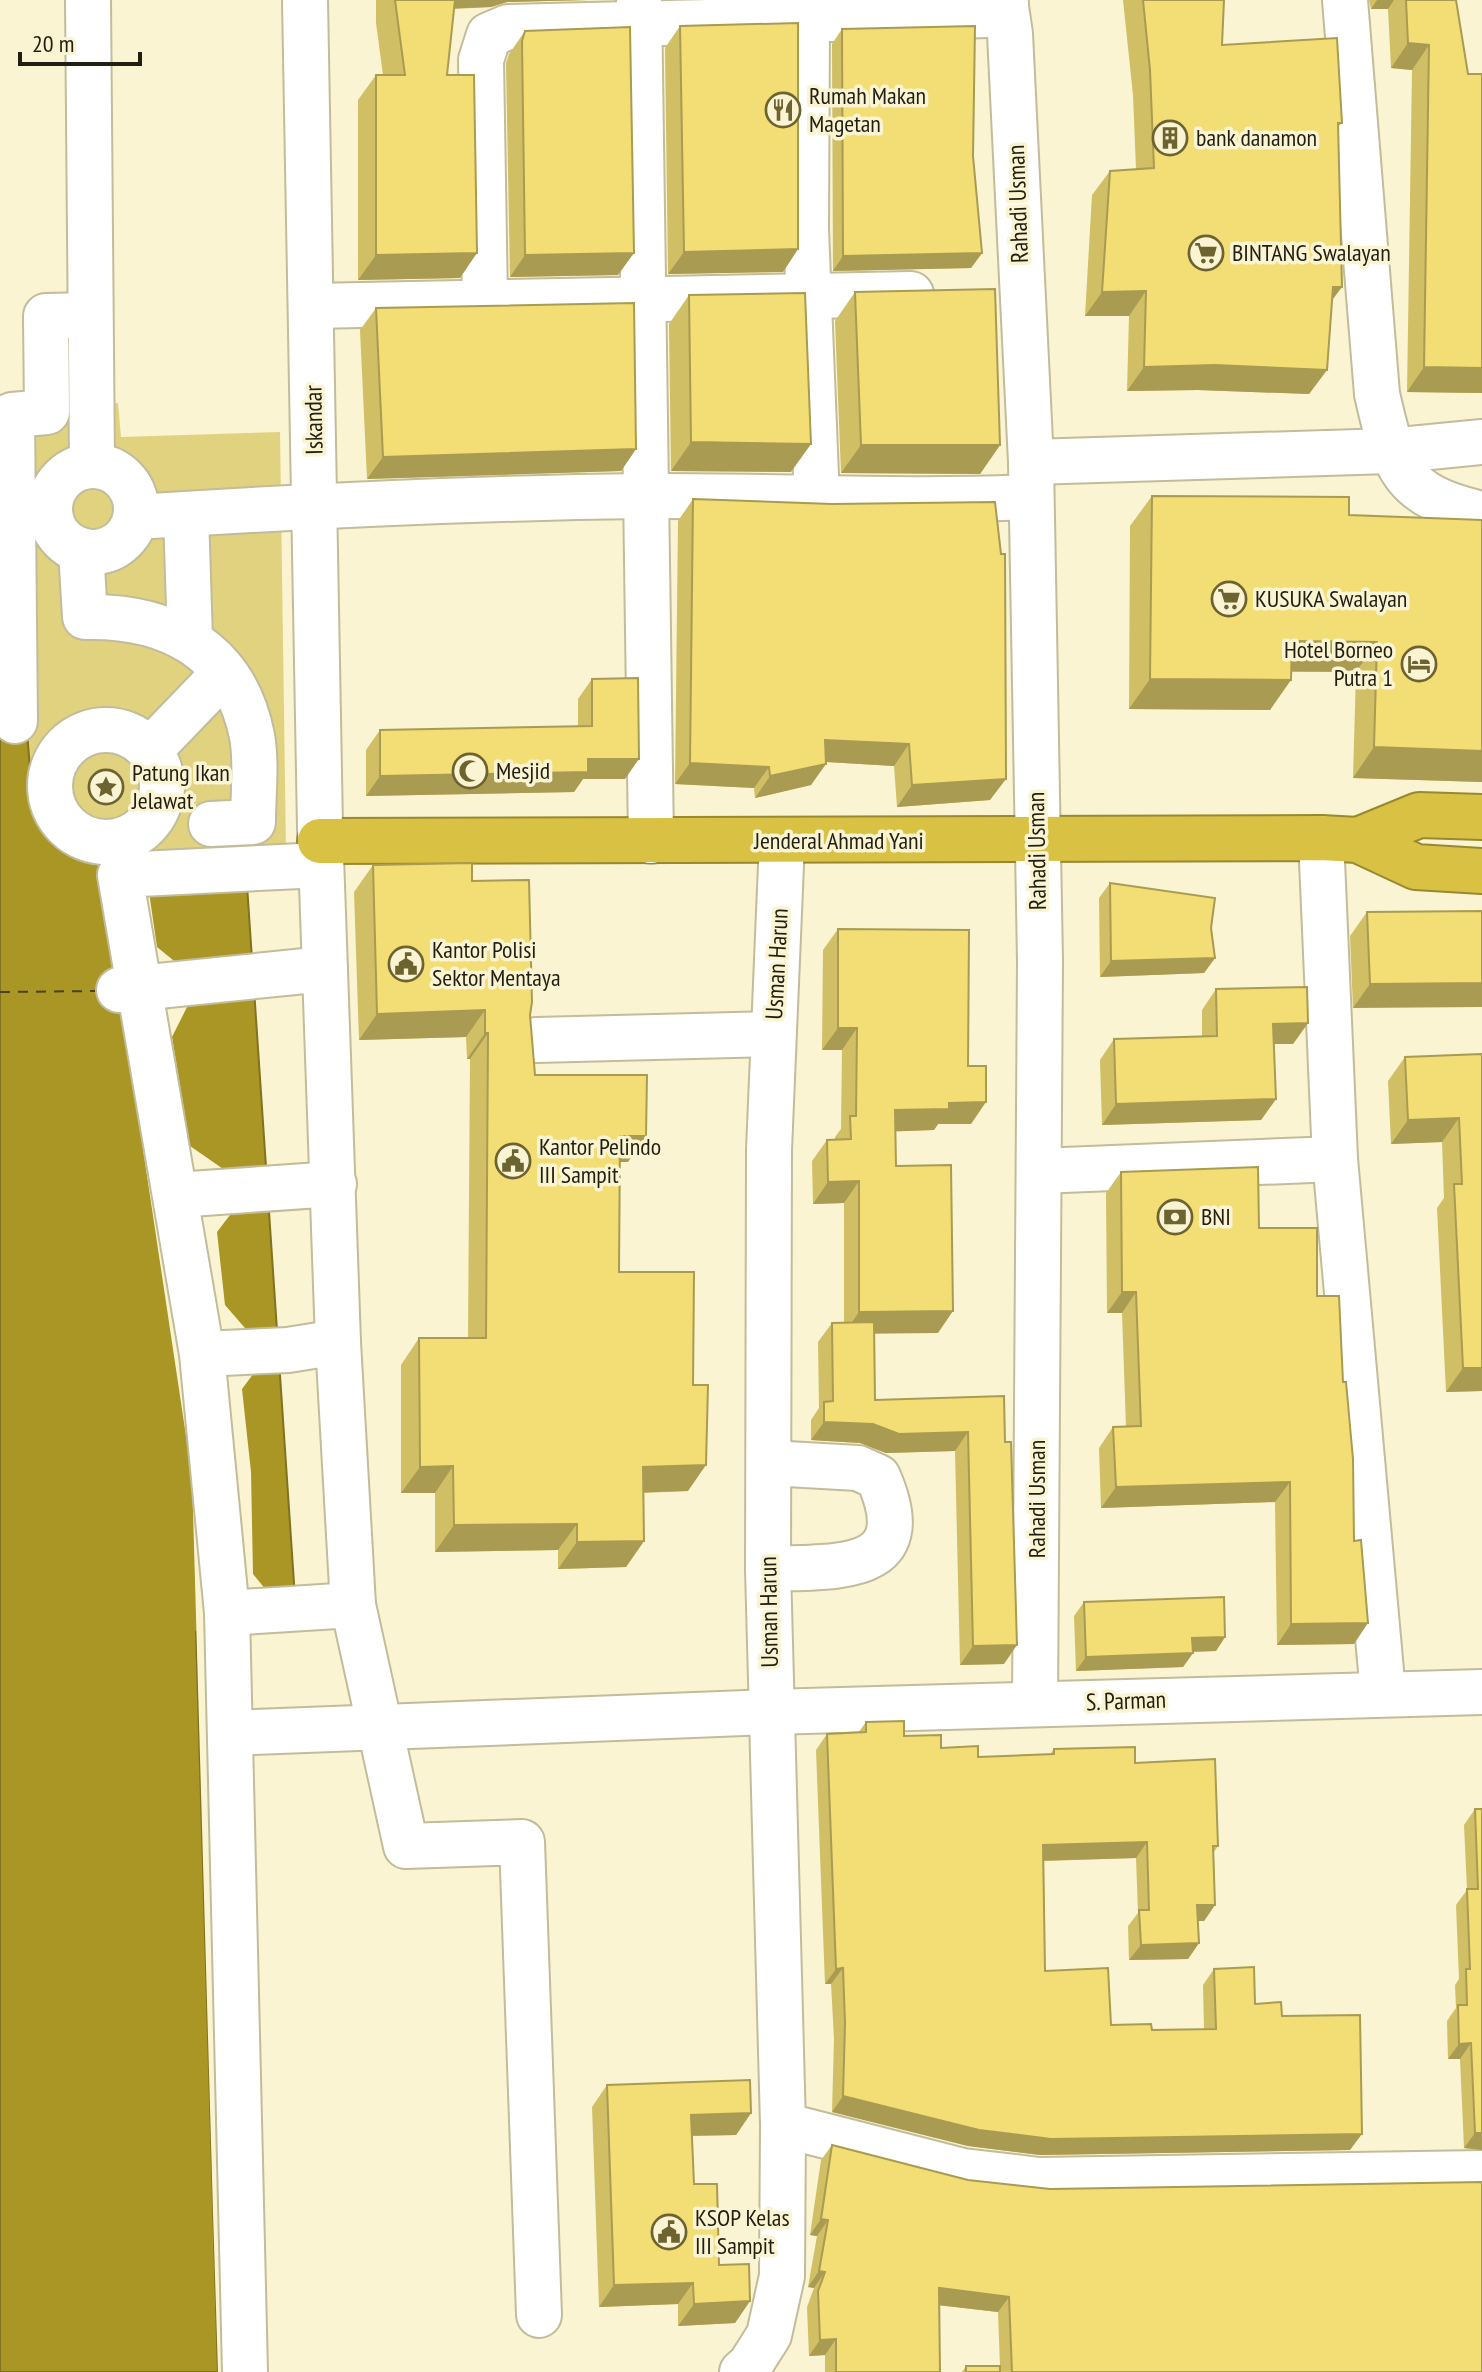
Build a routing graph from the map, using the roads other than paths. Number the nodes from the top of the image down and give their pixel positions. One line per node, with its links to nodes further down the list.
1 (88, 0): 12 (street)
2 (305, 0): 11 (street, Iskandar)
3 (1345, 0): 14 (street)
4 (1005, 2): 6 (street); 7 (street, Rahadi Usman)
5 (640, 12): 6 (street); 9 (street); 10 (street)
6 (807, 19): 8 (street)
7 (1021, 292): 8 (street); 16 (street, Rahadi Usman)
8 (810, 296): 9 (street); 18 (street)
9 (644, 299): 10 (street); 17 (street)
10 (485, 302): 11 (street)
11 (312, 306): 19 (street, Iskandar)
12 (89, 315): 15 (street); 26 (street)
13 (1482, 442): 14 (street)
14 (1390, 451): 16 (street); 21 (street)
15 (92, 465): 22 (street); 23 (street)
16 (1031, 479): 18 (street); 30 (street, Rahadi Usman)
17 (646, 496): 18 (street); 19 (street); 32 (street)
18 (817, 501)
19 (316, 507): 20 (street); 34 (street, Iskandar)
20 (186, 514): 22 (street); 24 (street)
21 (1482, 514)
22 (136, 517): 23 (street)
23 (81, 550): 24 (street)
24 (190, 640): 25 (street)
25 (224, 673): 27 (street); 29 (street)
26 (15, 721)
27 (150, 750)
28 (1482, 817): 31 (highway, Jenderal Ahmad Yani)
29 (211, 824)
30 (1037, 839): 31 (highway, Jenderal Ahmad Yani); 33 (highway, Jenderal Ahmad Yani); 41 (street, Rahadi Usman)
31 (1340, 839): 35 (highway, Jenderal Ahmad Yani); 40 (street)
32 (651, 841): 33 (highway, Jenderal Ahmad Yani); 34 (highway, Jenderal Ahmad Yani)
33 (782, 841): 38 (street, Usman Harun)
34 (321, 853): 36 (street, Iskandar); 37 (street)
35 (1482, 871)
36 (325, 969): 37 (street); 42 (street, Iskandar)
37 (130, 989): 43 (street)
38 (773, 1034): 39 (street); 46 (street, Usman Harun)
39 (536, 1040)
40 (1335, 1159): 41 (street); 51 (street)
41 (1039, 1171): 52 (street, Rahadi Usman)
42 (334, 1184): 43 (street); 44 (street, Iskandar)
43 (176, 1195): 45 (street)
44 (338, 1342): 45 (street); 48 (street, Iskandar)
45 (202, 1354): 49 (street)
46 (769, 1463): 47 (street, Usman Harun); 47 (street)
47 (768, 1569): 53 (street, Usman Harun)
48 (353, 1605): 49 (street); 54 (street, Iskandar)
49 (227, 1613): 55 (street)
50 (1482, 1692): 51 (street, S. Parman)
51 (1383, 1693): 52 (street, S. Parman)
52 (1035, 1704): 53 (street, S. Parman)
53 (771, 1712): 54 (street, S. Parman); 56 (street, Usman Harun)
54 (380, 1727): 55 (street, S. Parman); 58 (street, Iskandar)
55 (230, 1733): 59 (street)
56 (783, 2125): 57 (street); 60 (street, Usman Harun)
57 (1482, 2173)
58 (539, 2315)
59 (245, 2372)
60 (742, 2372)

